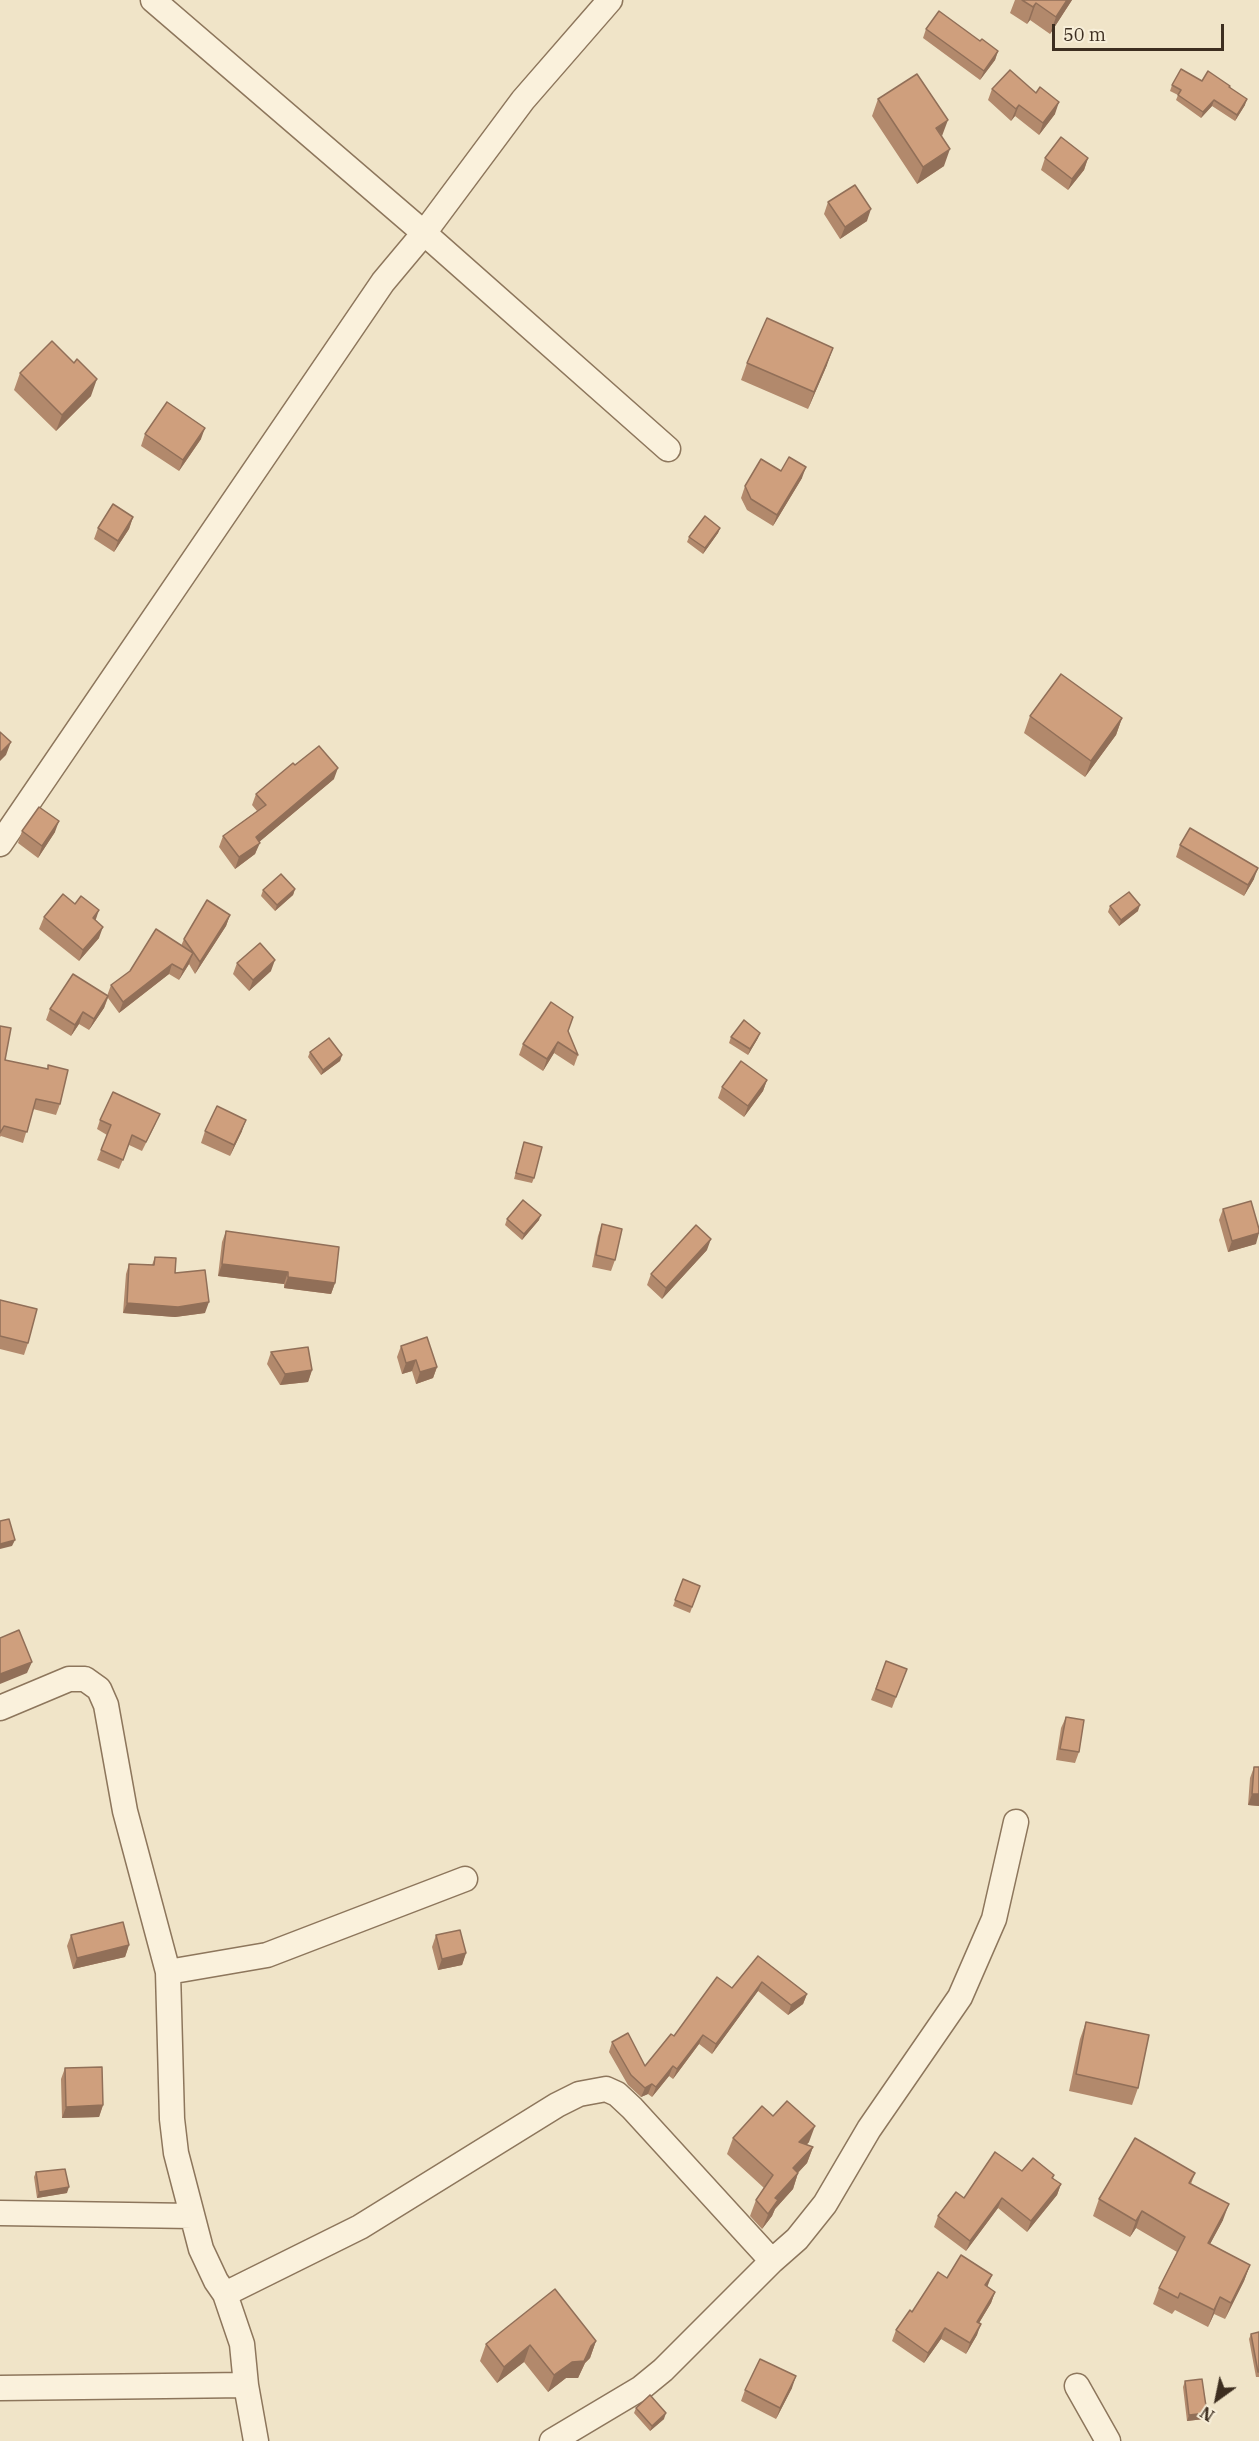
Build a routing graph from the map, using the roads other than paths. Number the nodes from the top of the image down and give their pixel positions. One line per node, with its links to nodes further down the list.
1 (153, 0): 3 (street)
2 (610, 0): 3 (street)
3 (424, 233): 4 (street); 5 (street)
4 (668, 449)
5 (0, 844)
6 (0, 1708): 9 (street)
7 (1016, 1822): 12 (street)
8 (465, 1879): 9 (street)
9 (168, 1972): 11 (street)
10 (0, 2213): 11 (street)
11 (192, 2216): 13 (street)
12 (772, 2261): 13 (street); 18 (street)
13 (225, 2294): 14 (street)
14 (246, 2385): 16 (street); 17 (street)
15 (1077, 2386): 19 (street)
16 (0, 2388)
17 (256, 2441)
18 (552, 2441)
19 (1108, 2441)

